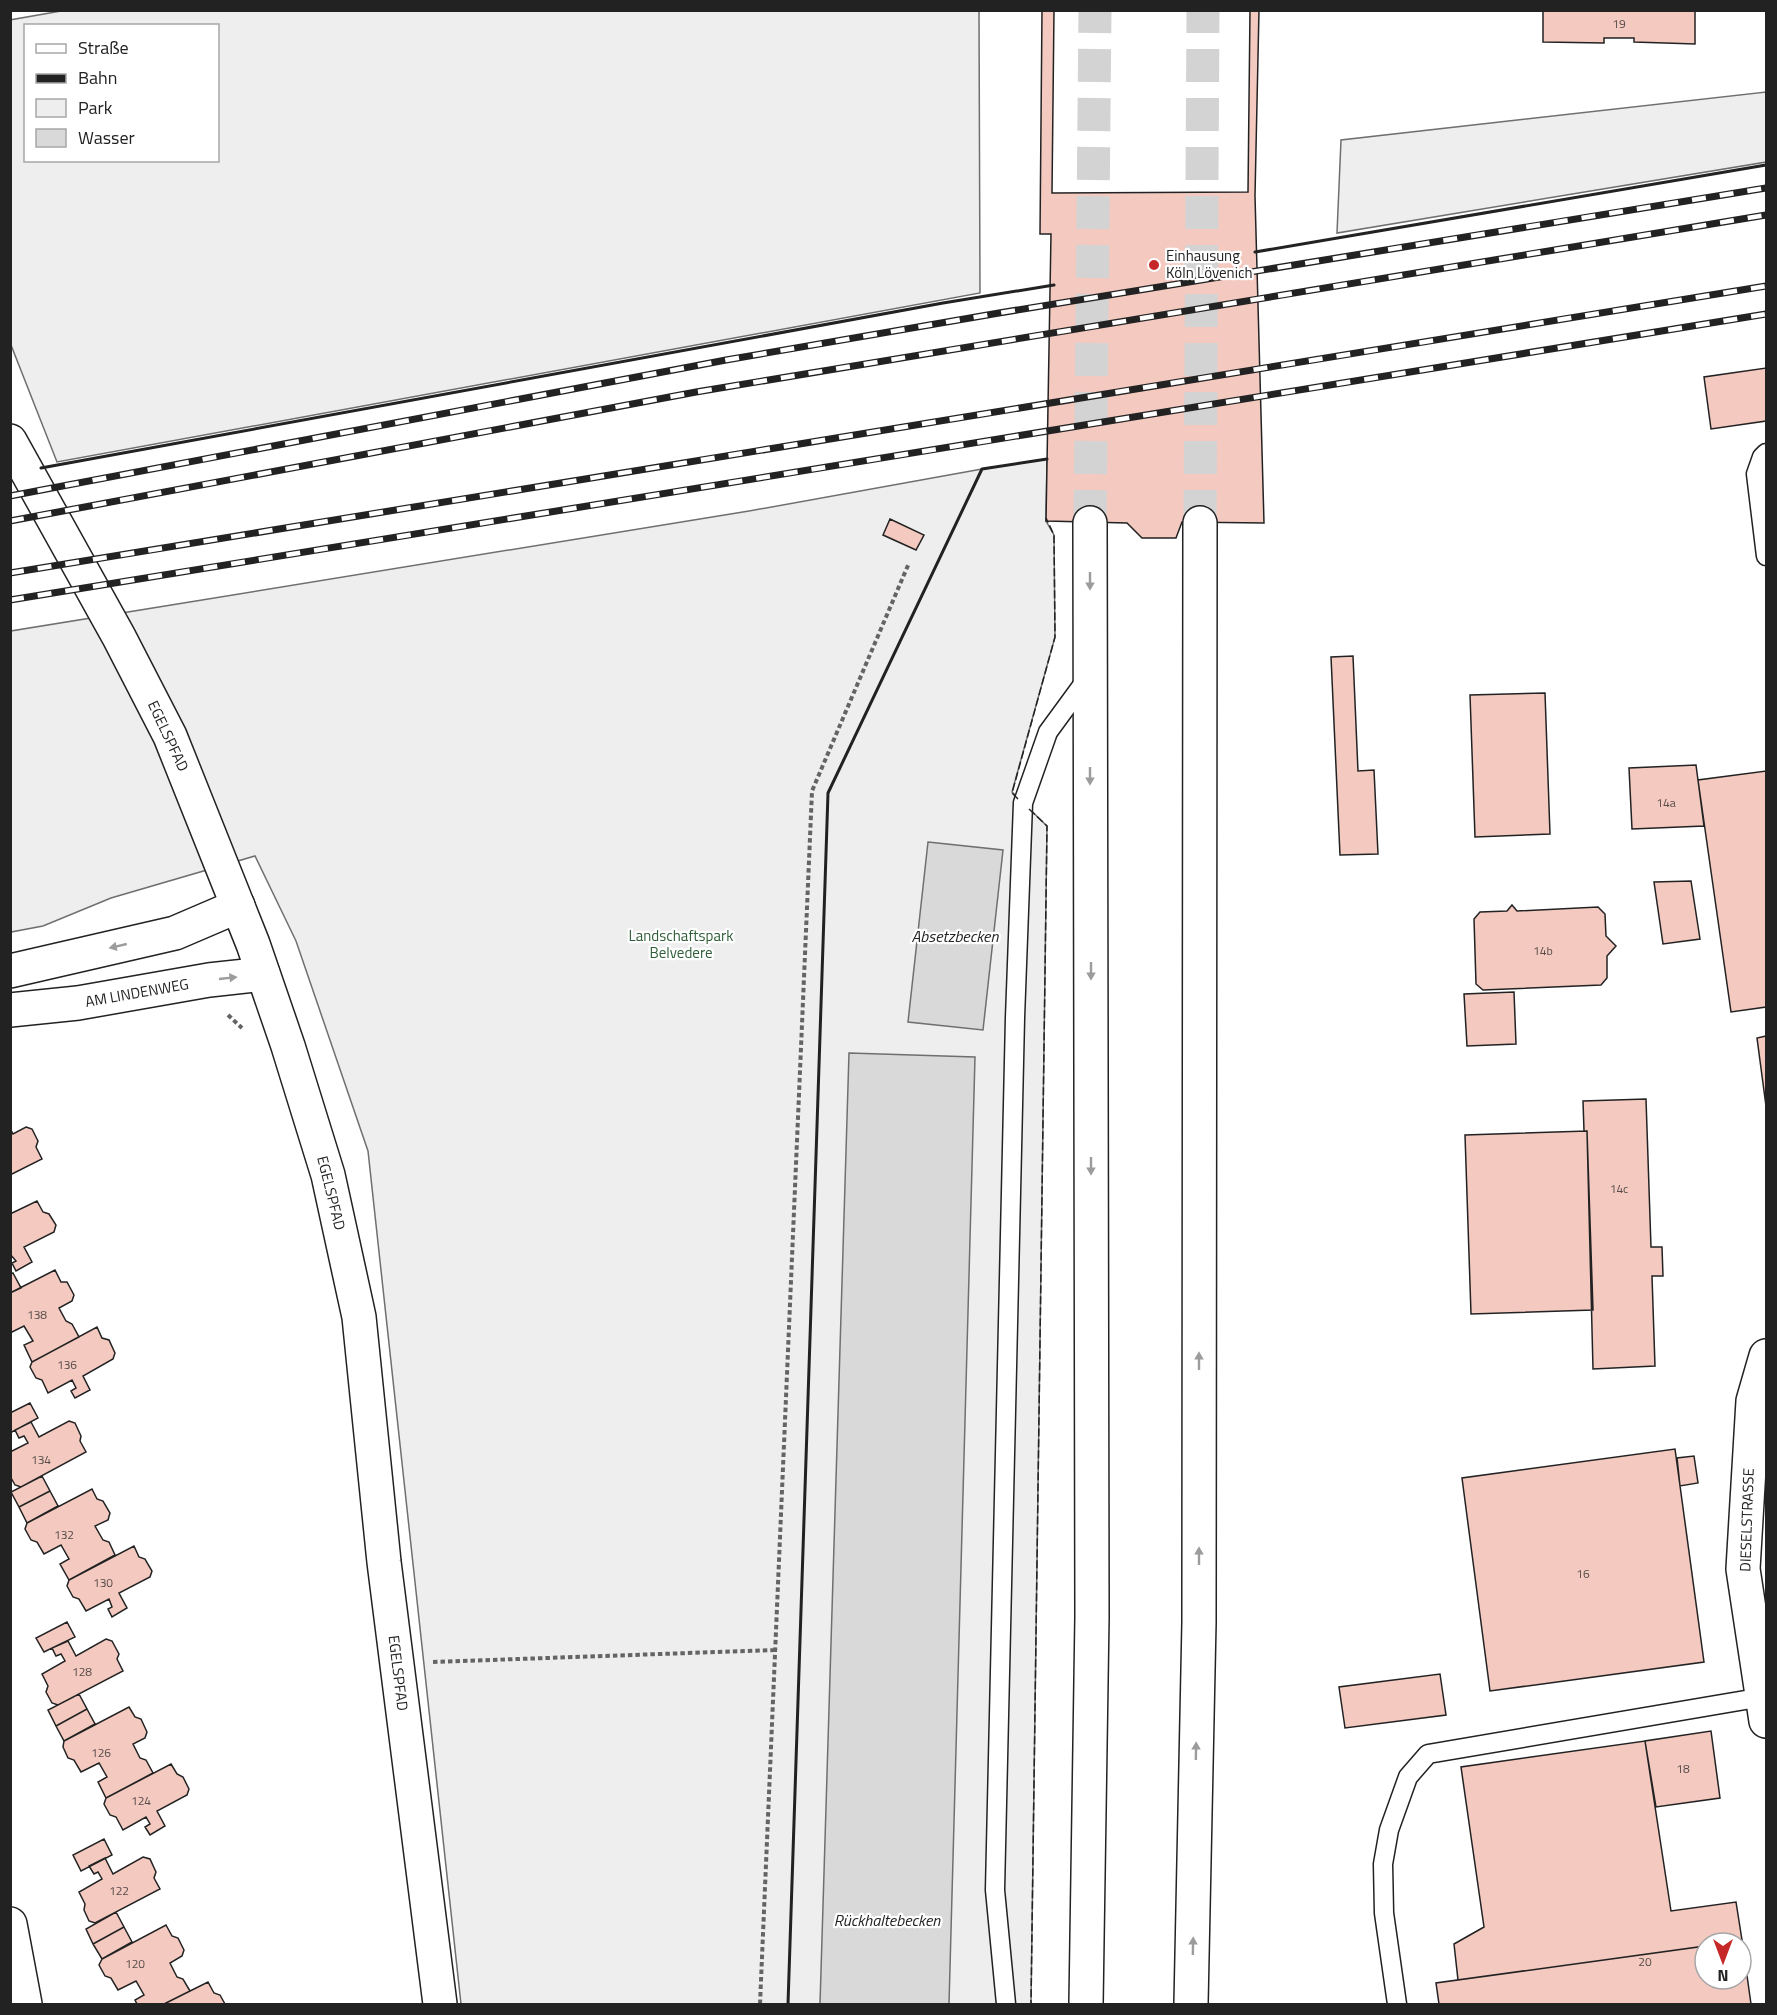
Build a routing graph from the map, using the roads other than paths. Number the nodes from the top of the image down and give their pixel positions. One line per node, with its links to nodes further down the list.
1 (10, 441): 7 (main road, EGELSPFAD)
2 (1767, 453): 5 (lane)
3 (1090, 523): 6 (main road, one-way to 6)
4 (1200, 523): 18 (main road, one-way to 4)
5 (1767, 556)
6 (1090, 675): 16 (lane); 17 (main road, one-way to 17)
7 (238, 906): 8 (main road, one-way to 8); 9 (main road, EGELSPFAD)
8 (10, 971)
9 (264, 974): 10 (main road, AM LINDENWEG, one-way to 9); 15 (main road, EGELSPFAD)
10 (10, 1010)
11 (1767, 1356): 12 (main road, DIESELSTRASSE)
12 (1765, 1709): 19 (lane)
13 (10, 1924): 14 (main road)
14 (25, 2004)
15 (440, 2004)
16 (1006, 2004)
17 (1086, 2004)
18 (1191, 2004)
19 (1397, 2004)

